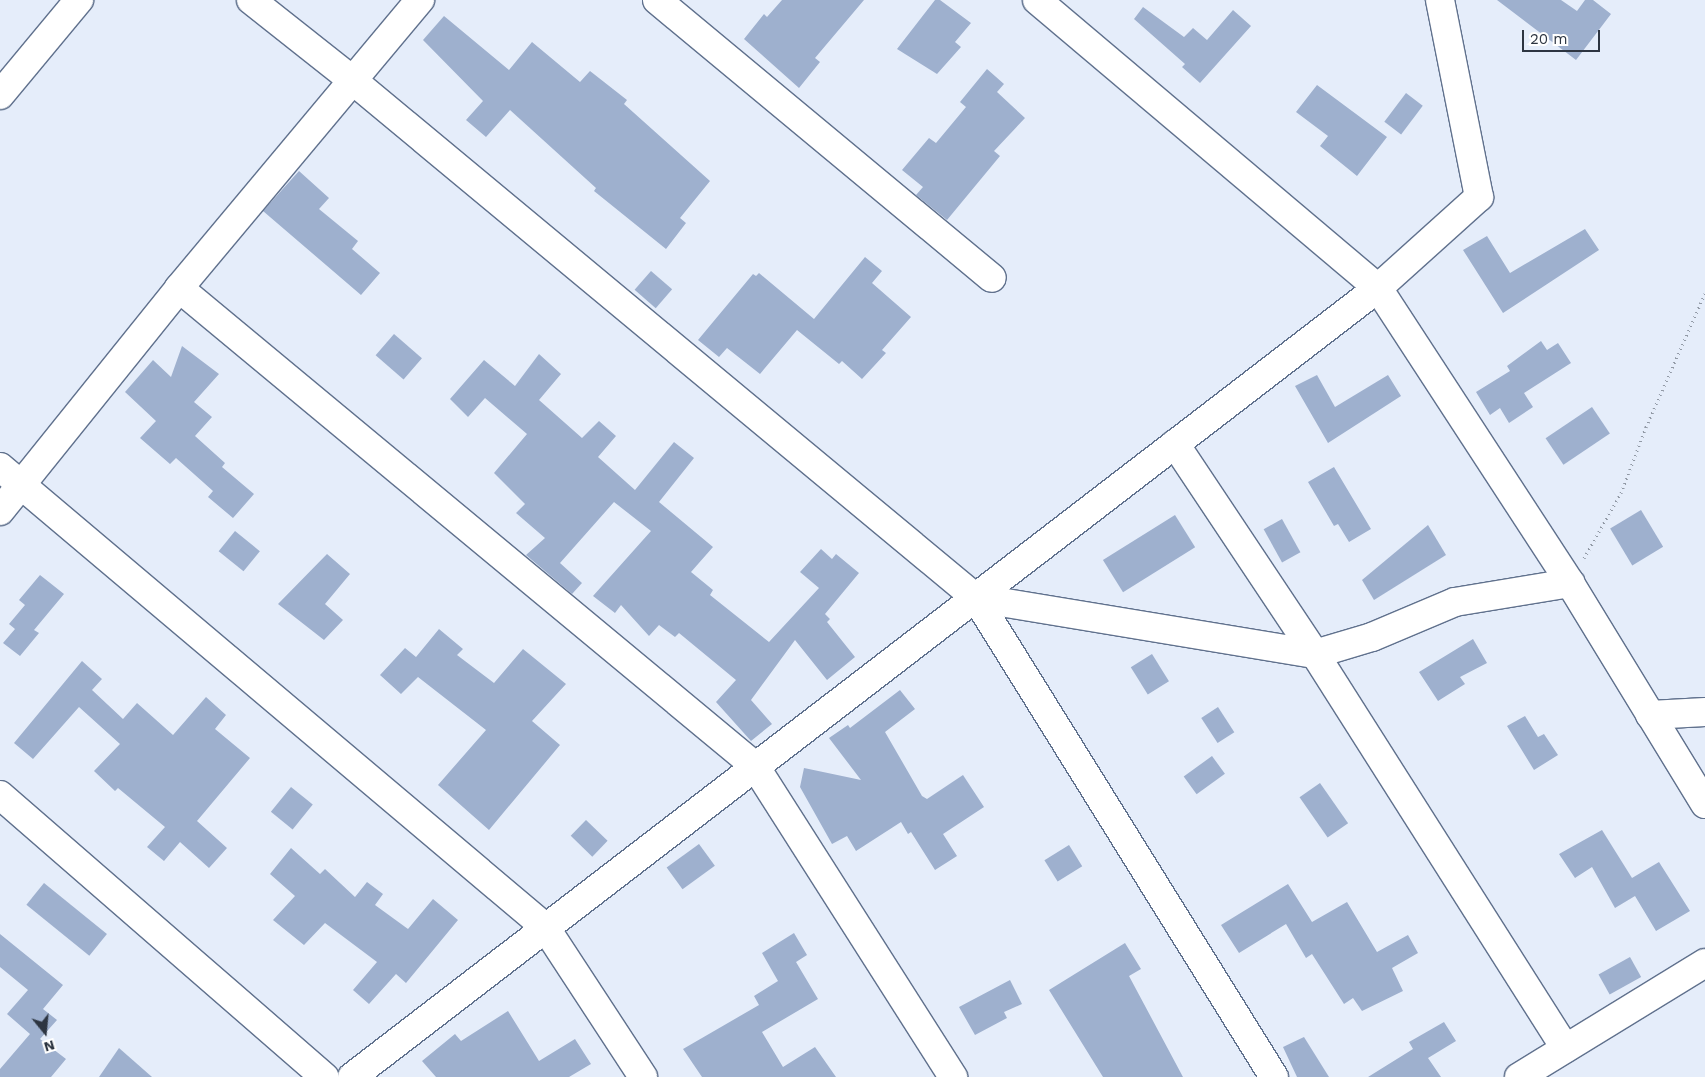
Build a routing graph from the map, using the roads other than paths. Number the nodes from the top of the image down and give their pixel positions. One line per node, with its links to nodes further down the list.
1 (79, 0): 8 (street)
2 (251, 0): 7 (street)
3 (420, 0): 7 (street)
4 (657, 0): 9 (street)
5 (1037, 0): 11 (street)
6 (1440, 0): 11 (street)
7 (351, 80): 10 (street); 17 (street)
8 (0, 95)
9 (992, 278)
10 (179, 288): 14 (street); 21 (street)
11 (1378, 288): 12 (street); 16 (street)
12 (1175, 444): 17 (street); 18 (street)
13 (0, 467): 14 (street)
14 (21, 485): 15 (street); 24 (street)
15 (0, 511)
16 (1570, 583): 18 (street); 20 (street)
17 (976, 598): 18 (street); 21 (street); 31 (street)
18 (1315, 654): 26 (street)
19 (1705, 712): 20 (street)
20 (1650, 715): 23 (street)
21 (755, 766): 24 (street); 30 (street)
22 (0, 795): 27 (street)
23 (1705, 804)
24 (545, 927): 28 (street); 29 (street)
25 (1705, 963): 26 (street)
26 (1564, 1048): 32 (street)
27 (324, 1077)
28 (352, 1077)
29 (643, 1077)
30 (953, 1077)
31 (1274, 1077)
32 (1519, 1077)

